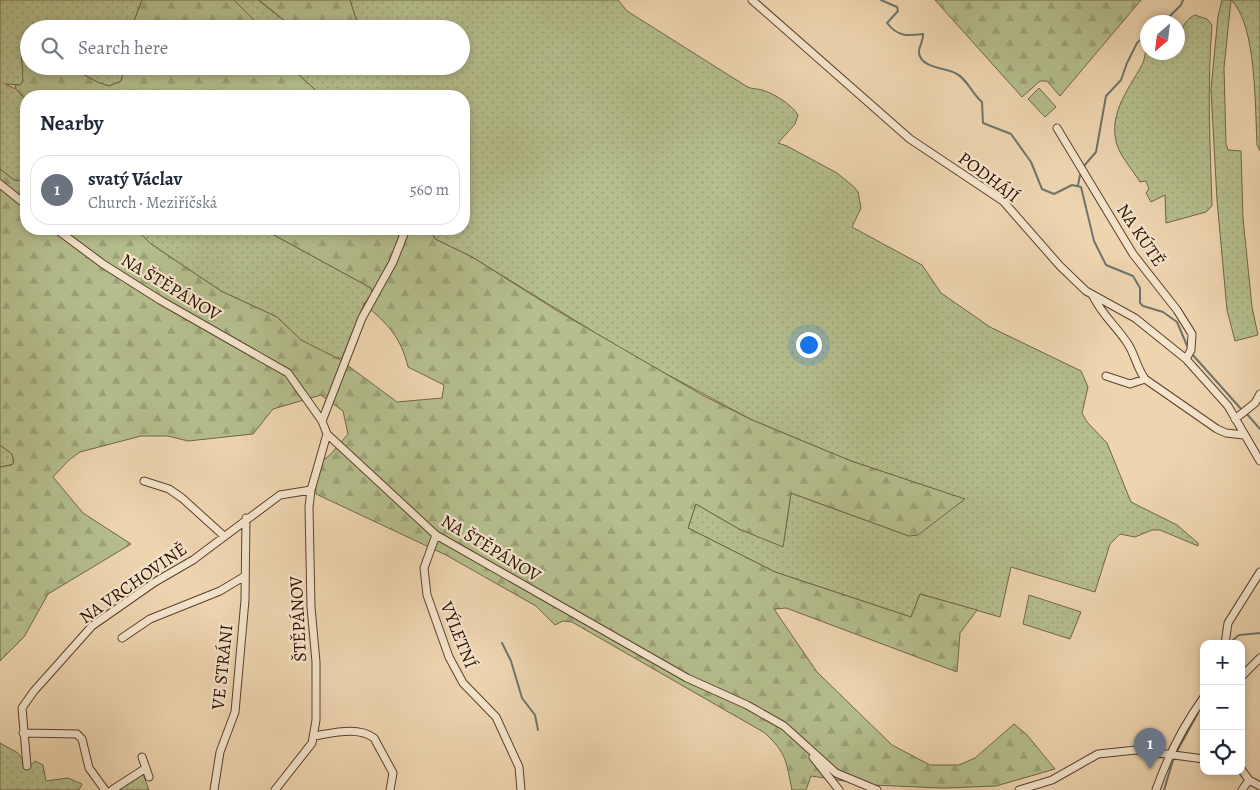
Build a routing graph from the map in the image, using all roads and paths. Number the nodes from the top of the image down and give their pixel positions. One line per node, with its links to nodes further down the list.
1 (752, 0): 7 (street, PODHÁJÍ)
2 (1057, 128): 8 (street, NA KÚTĚ)
3 (0, 184): 4 (street)
4 (20, 200)
5 (64, 235): 13 (street, NA ŠTĚPÁNOV)
6 (404, 235): 13 (street)
7 (1092, 295): 8 (street, PODHÁJÍ); 10 (street)
8 (1189, 355): 12 (street, PODHÁJÍ)
9 (1106, 376): 10 (street)
10 (1145, 379): 15 (street)
11 (1260, 394): 12 (street)
12 (1235, 419): 15 (street, PODHÁJÍ)
13 (322, 421): 14 (street, NA ŠTĚPÁNOV)
14 (328, 434): 18 (street, ŠTĚPÁNOV); 20 (street, NA ŠTĚPÁNOV)
15 (1244, 435): 16 (street, PODHÁJÍ)
16 (1260, 461)
17 (144, 481): 21 (street)
18 (311, 490): 19 (street, NA VRCHOVINĚ); 32 (street, ŠTĚPÁNOV)
19 (246, 518): 21 (street, NA VRCHOVINĚ); 23 (street, VE STRÁNI)
20 (436, 535): 33 (street, NA ŠTĚPÁNOV); 48 (street, VÝLETNÍ)
21 (224, 536): 31 (street, NA VRCHOVINĚ)
22 (1260, 572): 25 (street)
23 (245, 576): 24 (street); 45 (street, VE STRÁNI)
24 (122, 638)
25 (1226, 640)
26 (1260, 658): 27 (street)
27 (1245, 673)
28 (1200, 702): 30 (street)
29 (1200, 709): 30 (street)
30 (1192, 712): 34 (street)
31 (22, 733): 37 (street, NA VRCHOVINĚ); 43 (street)
32 (314, 736): 46 (street, ŠTĚPÁNOV); 47 (street)
33 (804, 747): 49 (street); 50 (street, NA ŠTĚPÁNOV)
34 (1173, 755): 36 (street); 51 (street); 52 (street)
35 (142, 757): 38 (street)
36 (1200, 758)
37 (27, 766)
38 (146, 768): 40 (street); 44 (street)
39 (1245, 775): 41 (street)
40 (150, 777)
41 (1248, 780): 42 (street); 53 (street)
42 (1260, 786)
43 (105, 790)
44 (112, 790)
45 (214, 790)
46 (274, 790)
47 (390, 790)
48 (521, 790)
49 (839, 790)
50 (877, 790)
51 (1019, 790)
52 (1156, 790)
53 (1242, 790)

